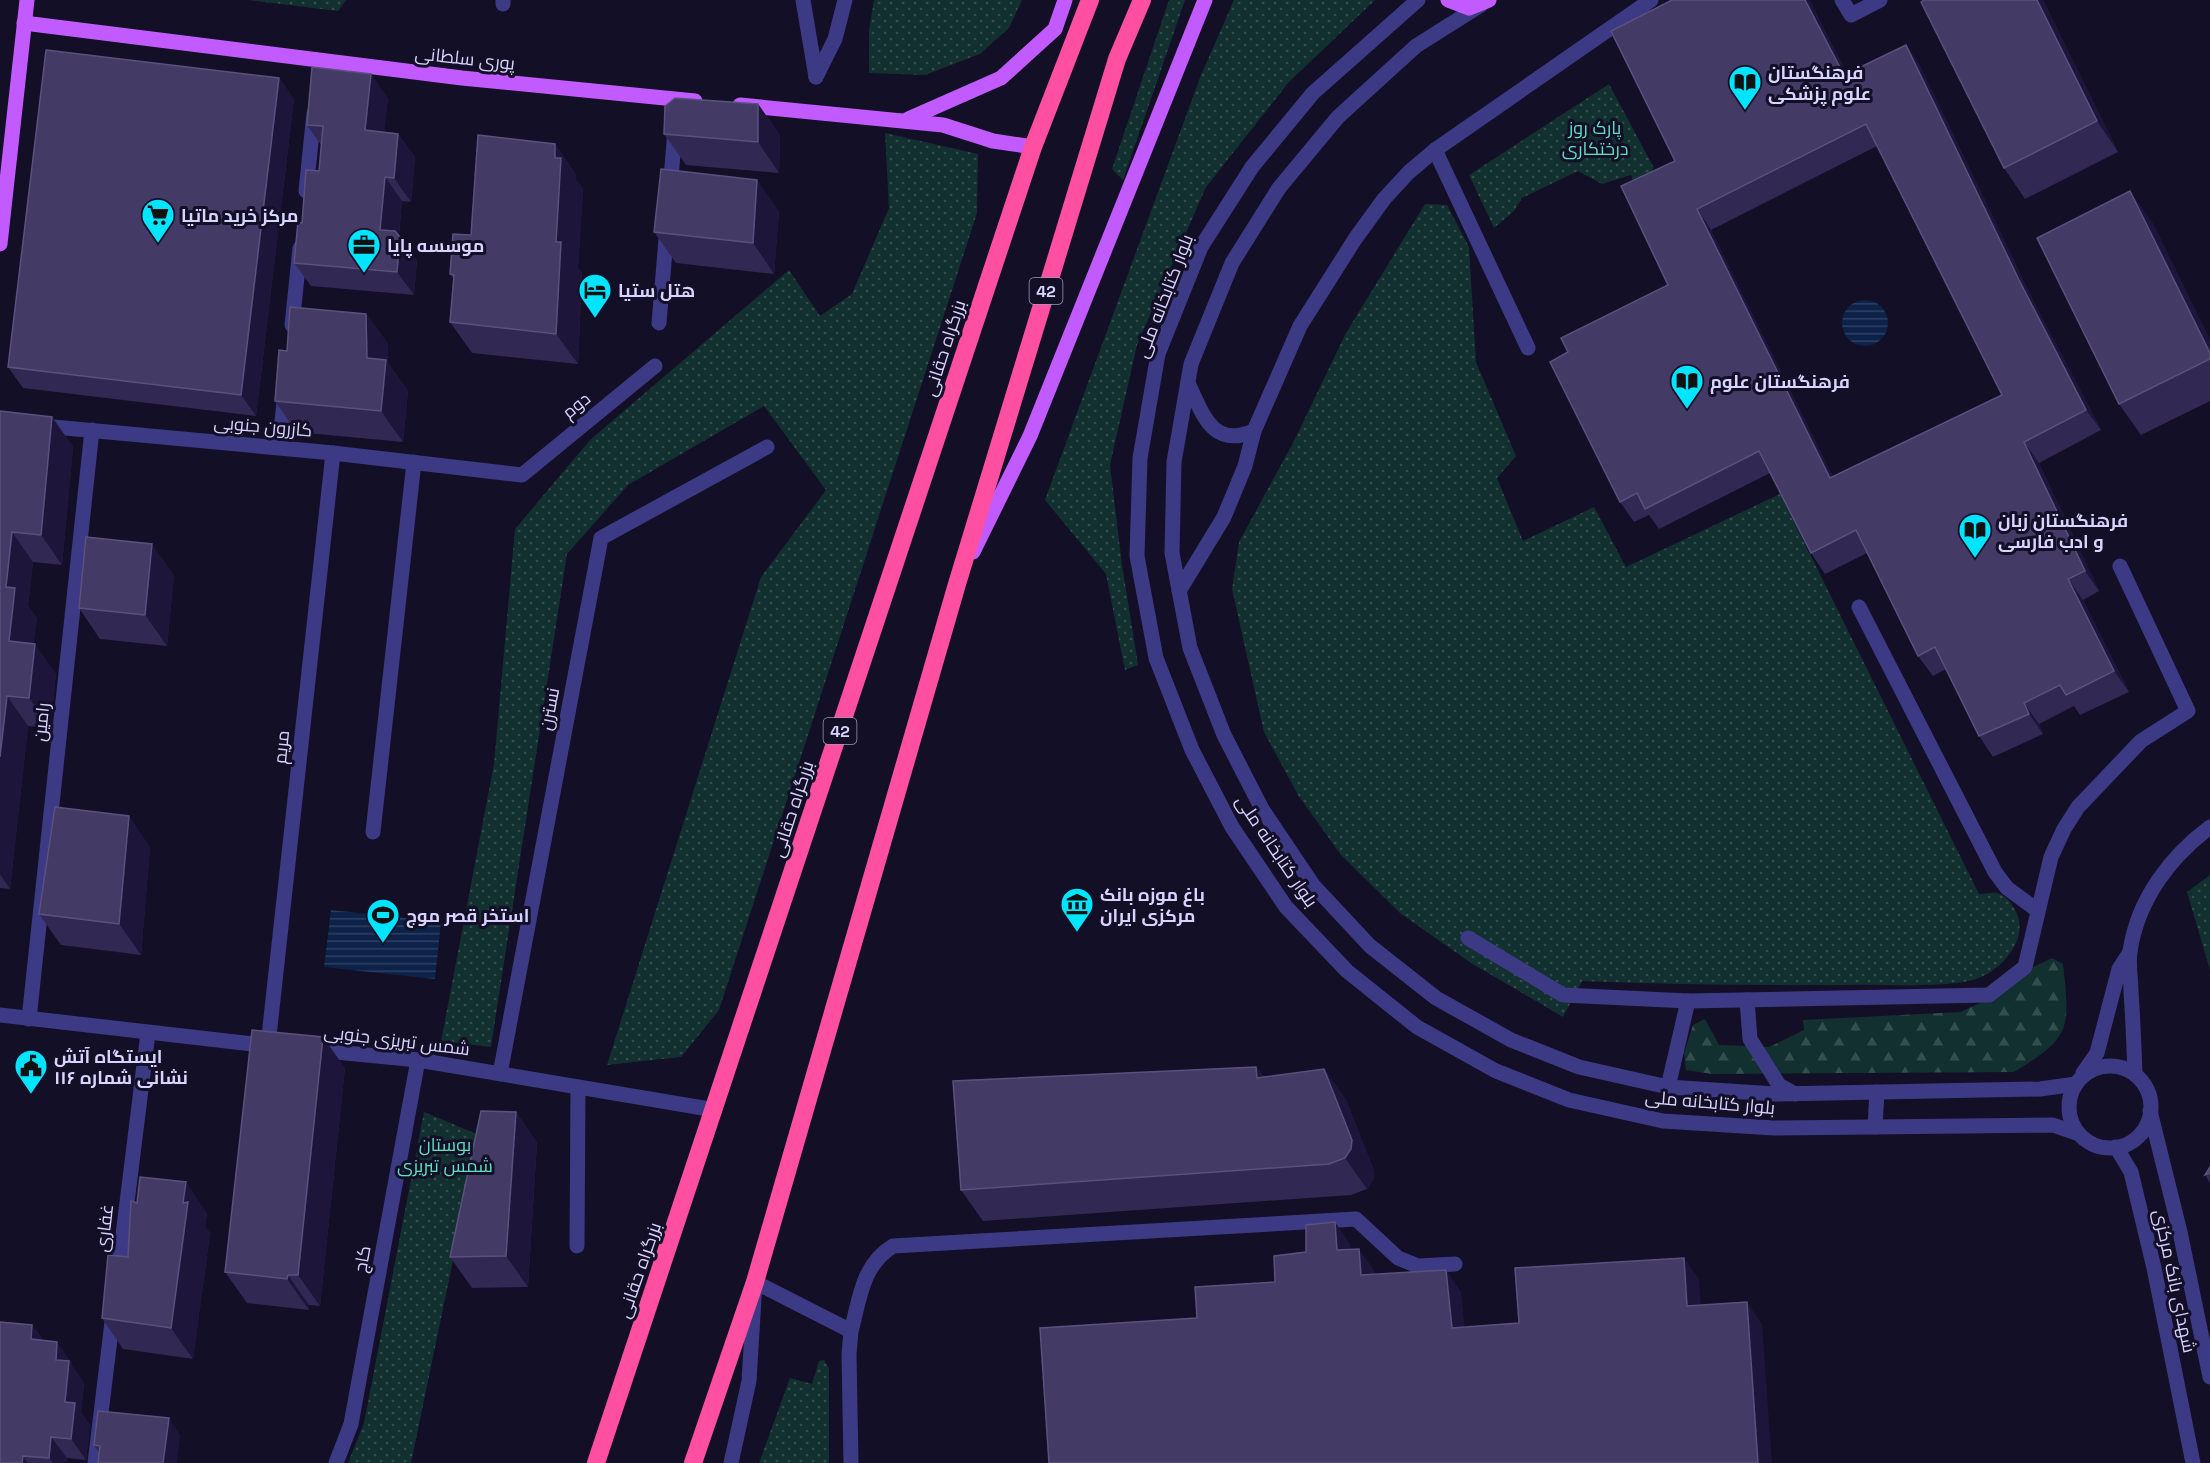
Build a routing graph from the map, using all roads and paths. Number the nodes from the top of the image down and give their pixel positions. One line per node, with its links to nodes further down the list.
1 (27, 0): 14 (main road)
2 (803, 0): 3 (street)
3 (845, 0)
4 (1065, 0): 17 (main road)
5 (1090, 0): 18 (highway, بزرگراه حقانی / 42)
6 (1142, 0): 38 (highway, 42)
7 (1205, 0): 38 (main road)
8 (1418, 0): 62 (street, بلوار کتابخانه ملی)
9 (1448, 0): 10 (main road)
10 (1488, 0): 28 (street, بلوار کتابخانه ملی)
11 (1651, 0): 19 (street)
12 (1842, 0): 13 (street)
13 (1880, 0)
14 (24, 23): 16 (main road, پوری سلطانی); 22 (main road)
15 (316, 95): 20 (street)
16 (678, 99): 17 (main road, پوری سلطانی); 23 (street)
17 (902, 121): 18 (main road, پوری سلطانی)
18 (1033, 147): 60 (highway, بزرگراه حقانی / 42)
19 (1436, 150): 25 (street); 31 (street)
20 (305, 201)
21 (302, 236): 24 (street)
22 (0, 244)
23 (659, 323)
24 (290, 342)
25 (1528, 348)
26 (655, 366): 36 (street, دوم)
27 (287, 377): 32 (street)
28 (1188, 382): 31 (street); 39 (street, بلوار کتابخانه ملی)
29 (0, 422): 30 (street, کازرون جنوبی)
30 (92, 430): 32 (street, کازرون جنوبی); 49 (street, رامین)
31 (1254, 431): 39 (street)
32 (279, 447): 34 (street, کازرون جنوبی)
33 (767, 447): 53 (street, نسترن)
34 (333, 453): 35 (street, کازرون جنوبی); 51 (street, مریم)
35 (414, 462): 36 (street, کازرون جنوبی); 42 (street)
36 (522, 475)
37 (2120, 566): 43 (street)
38 (957, 584): 67 (highway, 42)
39 (1179, 591): 57 (street, بلوار کتابخانه ملی)
40 (1859, 608): 43 (street)
41 (2210, 826): 45 (street)
42 (373, 832)
43 (2037, 910): 46 (street)
44 (1468, 938): 47 (street)
45 (2130, 951): 54 (street); 55 (street)
46 (1747, 1000): 47 (street); 59 (street)
47 (1688, 1002): 57 (street)
48 (0, 1015): 49 (street, شمس تبریزی جنوبی)
49 (29, 1018): 50 (street, شمس تبریزی جنوبی)
50 (148, 1033): 51 (street, شمس تبریزی جنوبی); 70 (street, غفارى)
51 (268, 1045): 52 (street, شمس تبریزی جنوبی)
52 (418, 1060): 53 (street, شمس تبریزی جنوبی); 71 (street, کاج)
53 (500, 1074): 56 (street, شمس تبریزی جنوبی)
54 (2135, 1074): 55 (street); 61 (street)
55 (2078, 1081): 58 (street, بلوار کتابخانه ملی); 63 (street)
56 (578, 1087): 60 (street, شمس تبریزی جنوبی); 65 (street)
57 (1668, 1087): 59 (street, بلوار کتابخانه ملی)
58 (1877, 1092): 59 (street, بلوار کتابخانه ملی); 62 (street)
59 (1795, 1094)
60 (715, 1110): 72 (highway, بزرگراه حقانی / 42)
61 (2150, 1111): 64 (street); 69 (street, شهدای بانک مرکزی)
62 (1875, 1127): 63 (street, بلوار کتابخانه ملی)
63 (2079, 1134): 64 (street)
64 (2116, 1147): 76 (street, شهدای بانک مرکزی)
65 (577, 1246)
66 (1455, 1264): 68 (street)
67 (755, 1282): 68 (street); 73 (highway, 42); 74 (street)
68 (851, 1331): 75 (street)
69 (2210, 1377)
70 (95, 1463)
71 (336, 1463)
72 (596, 1463)
73 (693, 1463)
74 (731, 1463)
75 (850, 1463)
76 (2193, 1463)

